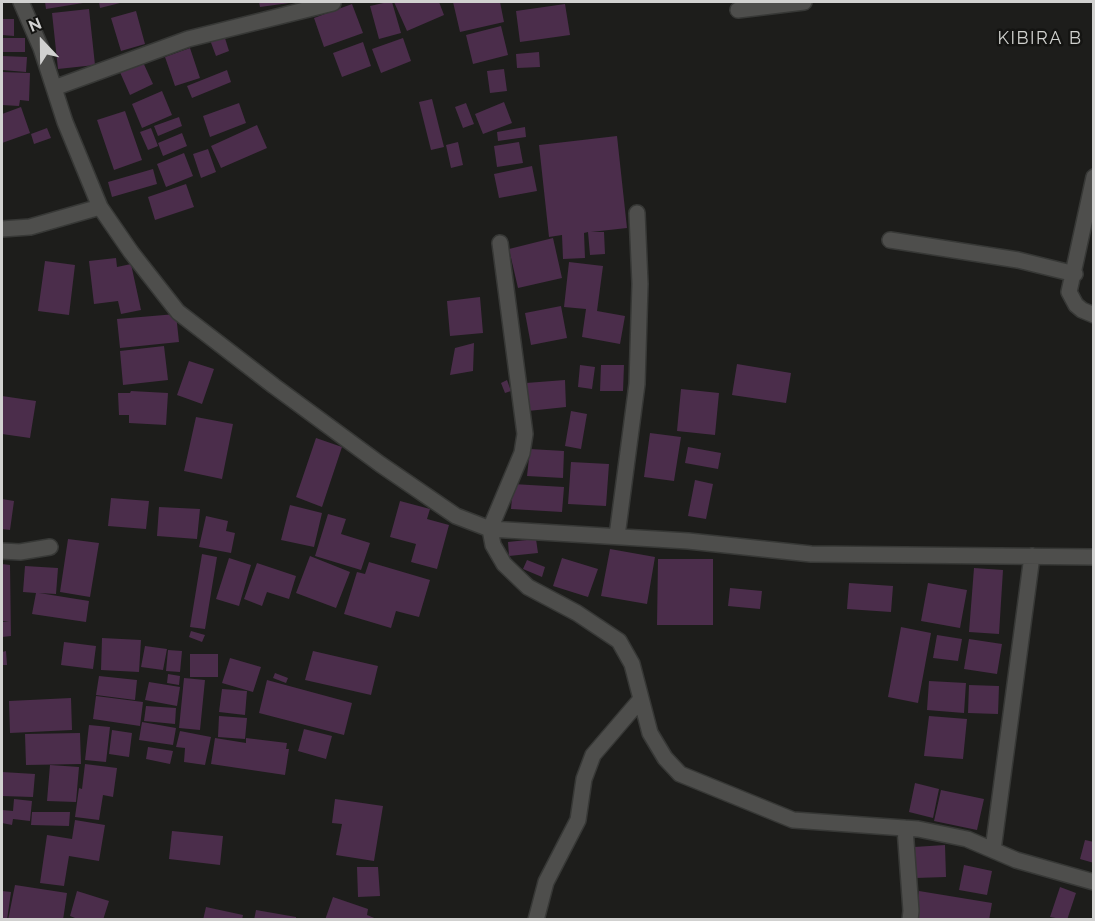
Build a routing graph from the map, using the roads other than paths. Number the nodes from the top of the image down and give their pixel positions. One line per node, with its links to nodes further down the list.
1 (21, 2): 5 (street)
2 (804, 2): 4 (street)
3 (333, 3): 5 (street)
4 (738, 10)
5 (54, 88): 7 (street)
6 (1094, 177): 12 (street)
7 (100, 207): 9 (street); 14 (street)
8 (638, 213): 15 (street)
9 (2, 229)
10 (890, 240): 12 (street)
11 (500, 243): 14 (street)
12 (1075, 274): 13 (street)
13 (1094, 315)
14 (490, 529): 15 (street); 20 (street)
15 (617, 537): 18 (street)
16 (50, 547): 17 (street)
17 (2, 551)
18 (1032, 556): 19 (street); 22 (street)
19 (1094, 556)
20 (641, 699): 21 (street); 24 (street)
21 (905, 828): 22 (street); 25 (street)
22 (993, 850): 23 (street)
23 (1094, 882)
24 (536, 920)
25 (910, 920)

